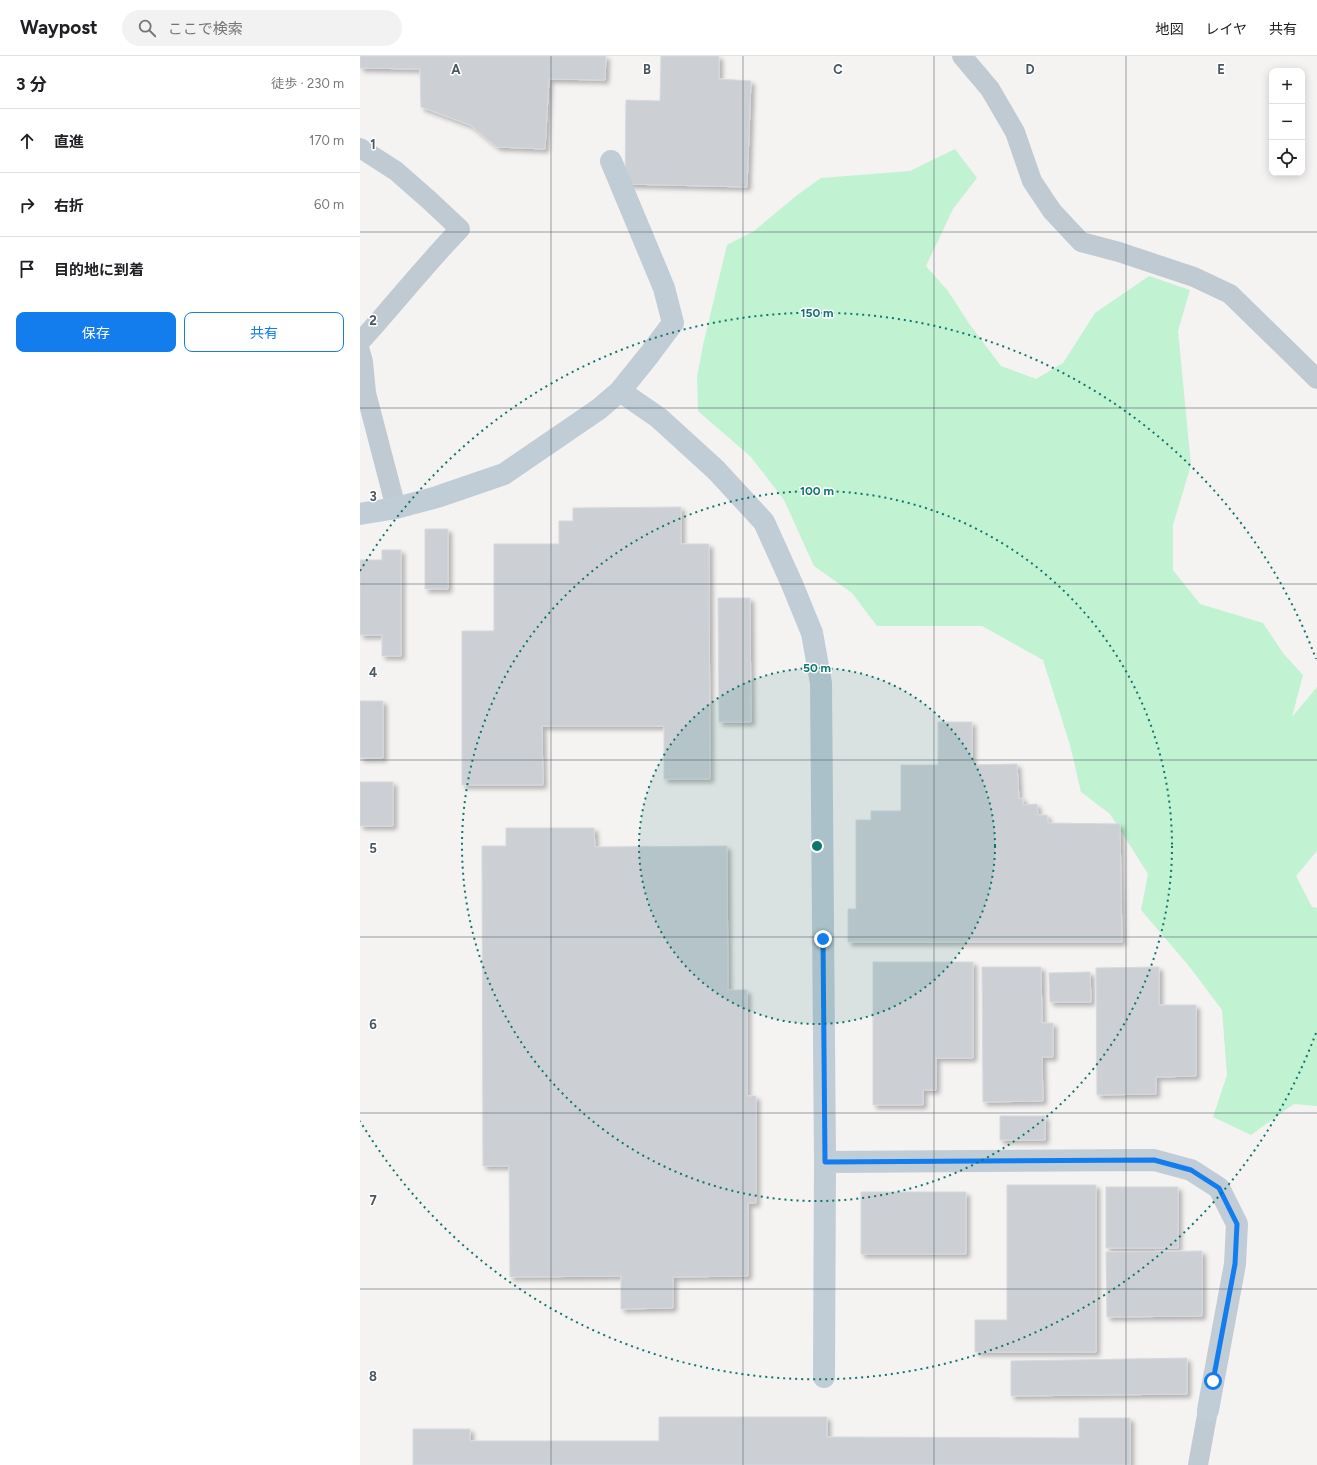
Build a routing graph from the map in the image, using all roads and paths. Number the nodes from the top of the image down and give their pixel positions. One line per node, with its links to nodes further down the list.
1 (962, 56): 6 (street)
2 (360, 148): 4 (street)
3 (611, 161): 7 (street)
4 (360, 342)
5 (360, 351): 8 (street)
6 (1317, 379)
7 (620, 391): 8 (street); 10 (street)
8 (396, 508): 9 (street)
9 (360, 514)
10 (825, 1162): 11 (street); 12 (street)
11 (824, 1377)
12 (1208, 1410): 13 (street)
13 (1198, 1465)

